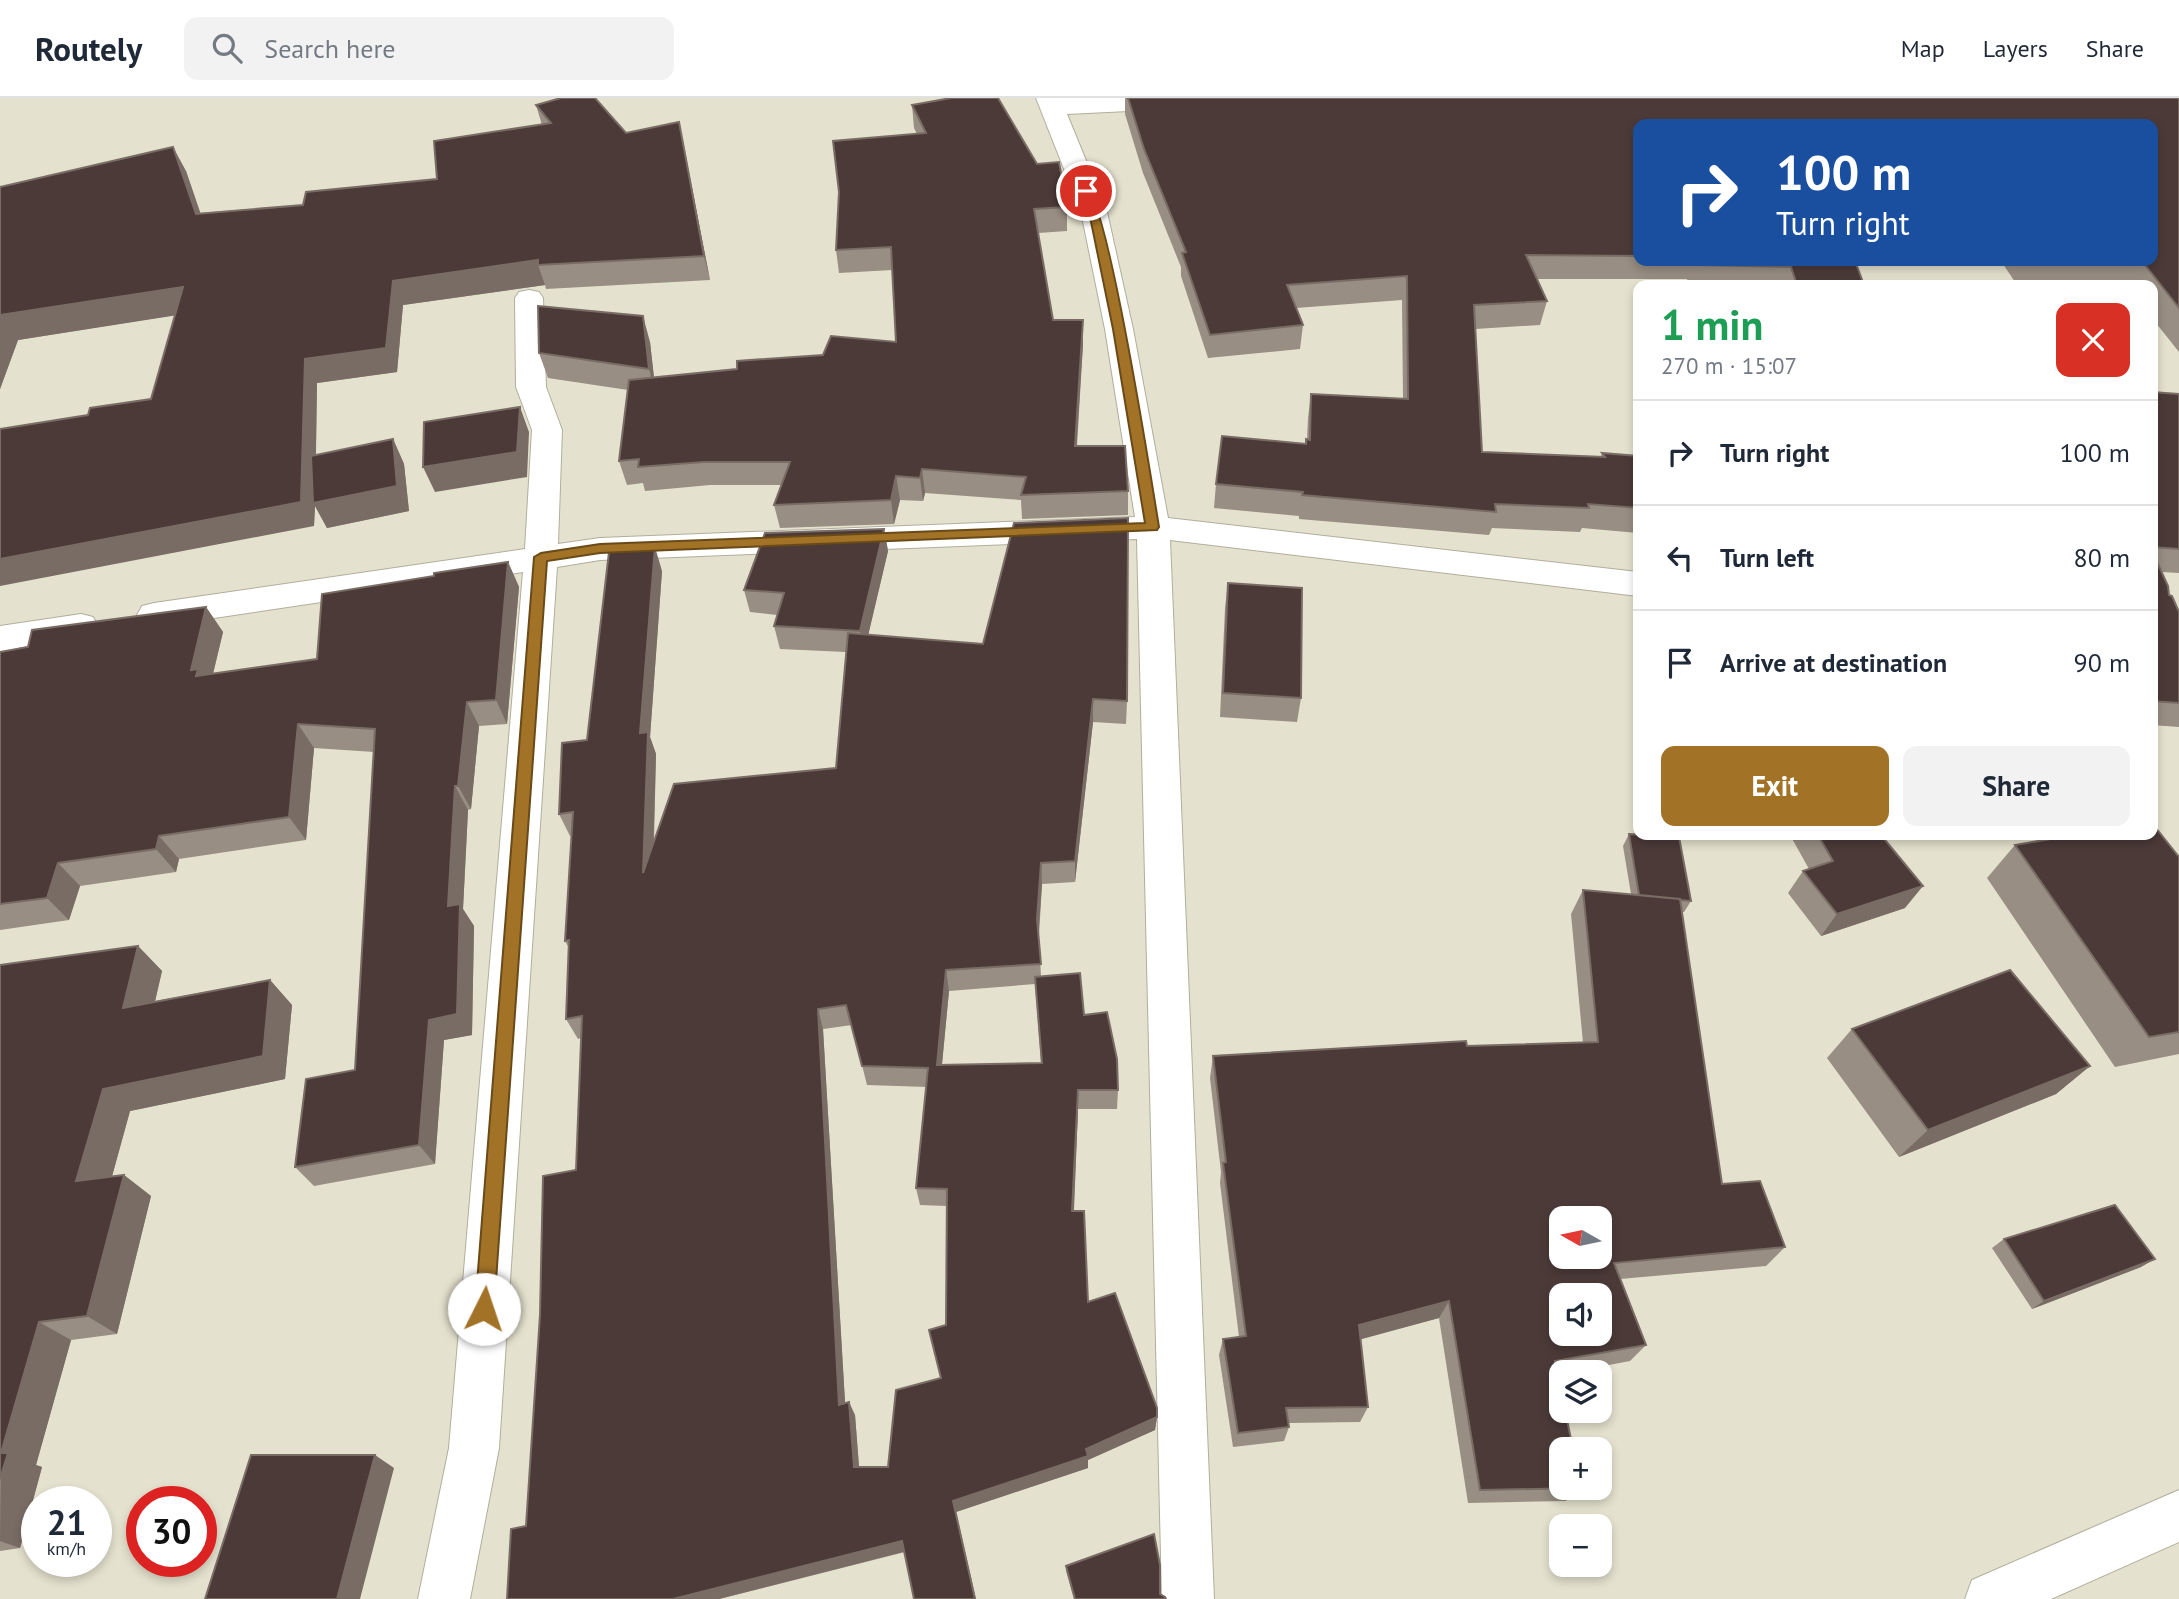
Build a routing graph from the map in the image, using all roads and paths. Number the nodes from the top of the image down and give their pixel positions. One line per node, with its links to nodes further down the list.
1 (1252, 98): 2 (street)
2 (1050, 102): 4 (street)
3 (529, 298): 5 (street)
4 (1153, 527): 5 (street); 6 (street); 10 (street)
5 (541, 557): 7 (street); 9 (street)
6 (1633, 583)
7 (0, 639)
8 (2179, 1516): 11 (street)
9 (444, 1599)
10 (1188, 1599)
11 (1991, 1599)

